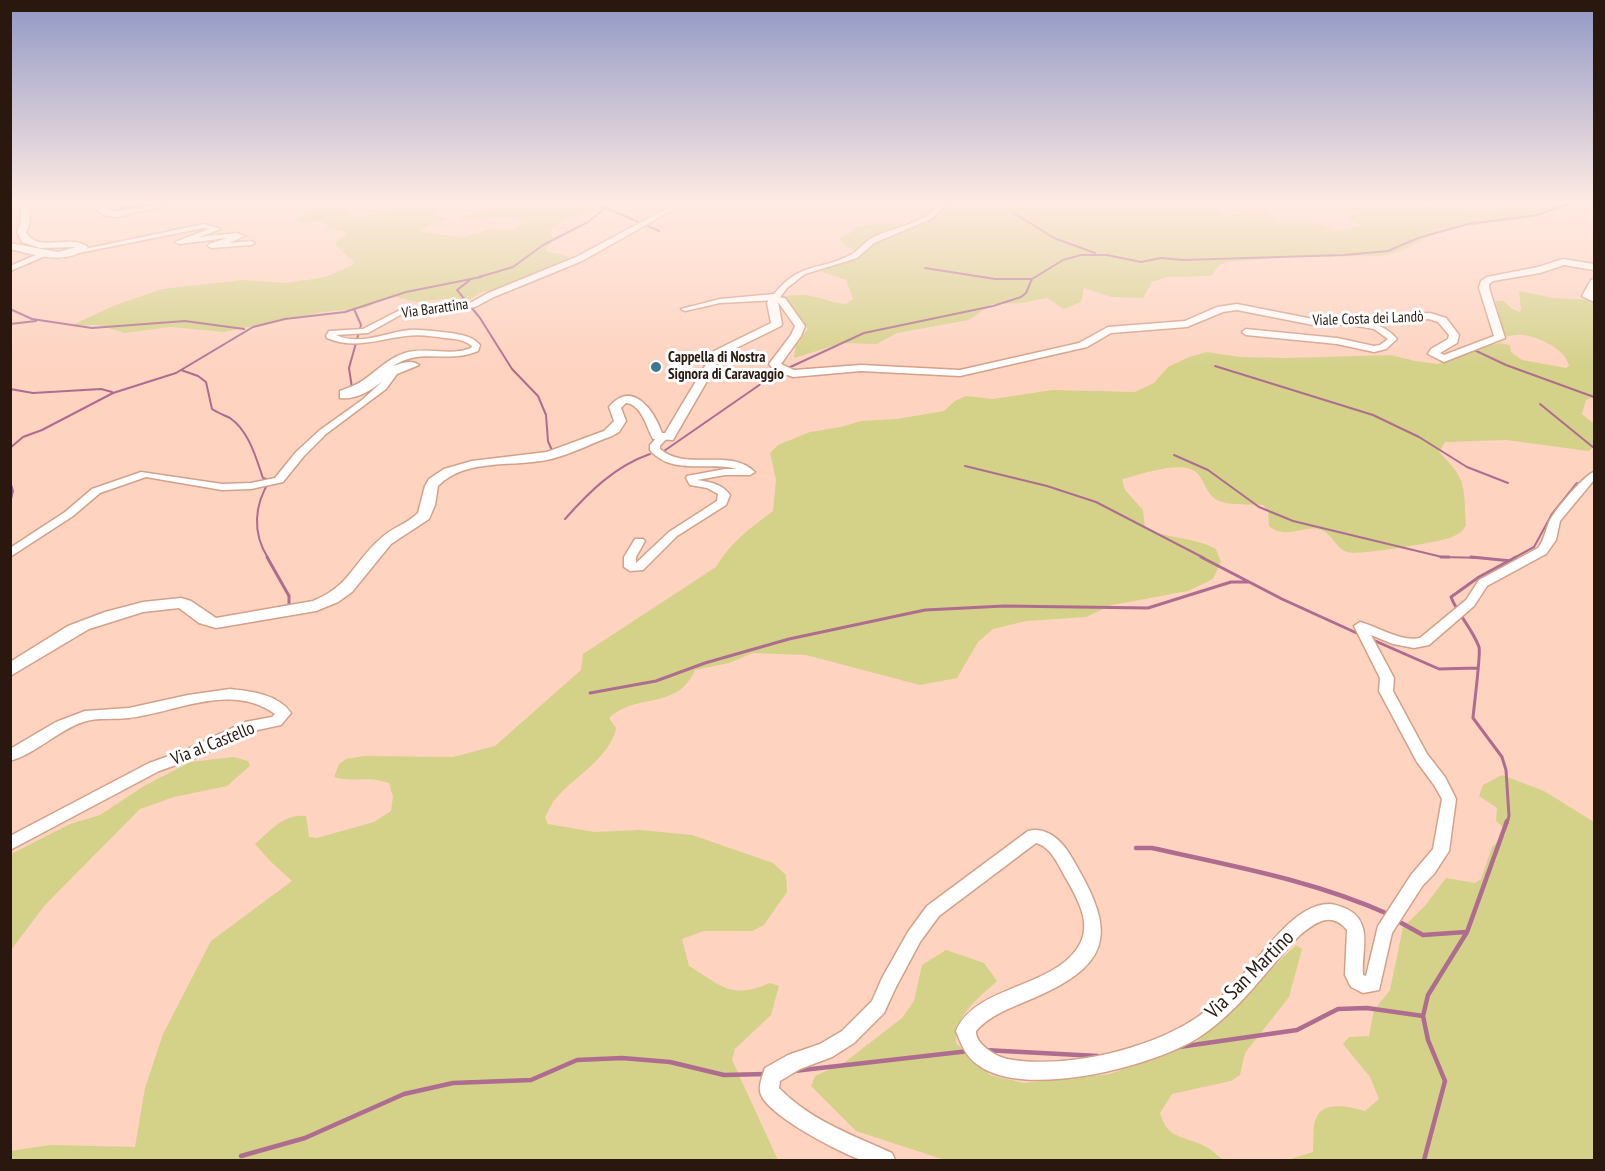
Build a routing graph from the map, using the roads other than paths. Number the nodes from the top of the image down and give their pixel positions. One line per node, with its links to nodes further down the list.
1 (35, 259): 5 (street)
2 (580, 259): 15 (street, Via Barattina)
3 (846, 259): 7 (street)
4 (1594, 267): 10 (street, Viale Costa dei Landò)
5 (10, 269)
6 (1594, 282): 8 (street)
7 (776, 297): 9 (street); 10 (street, Viale Costa dei Landò); 12 (street)
8 (1594, 299)
9 (686, 309)
10 (1342, 321): 11 (street)
11 (1246, 332)
12 (662, 438): 14 (street); 16 (street)
13 (1594, 475): 19 (street, Via San Martino)
14 (639, 541)
15 (10, 554)
16 (10, 670)
17 (10, 756): 18 (street, Via al Castello)
18 (10, 844)
19 (885, 1161)

